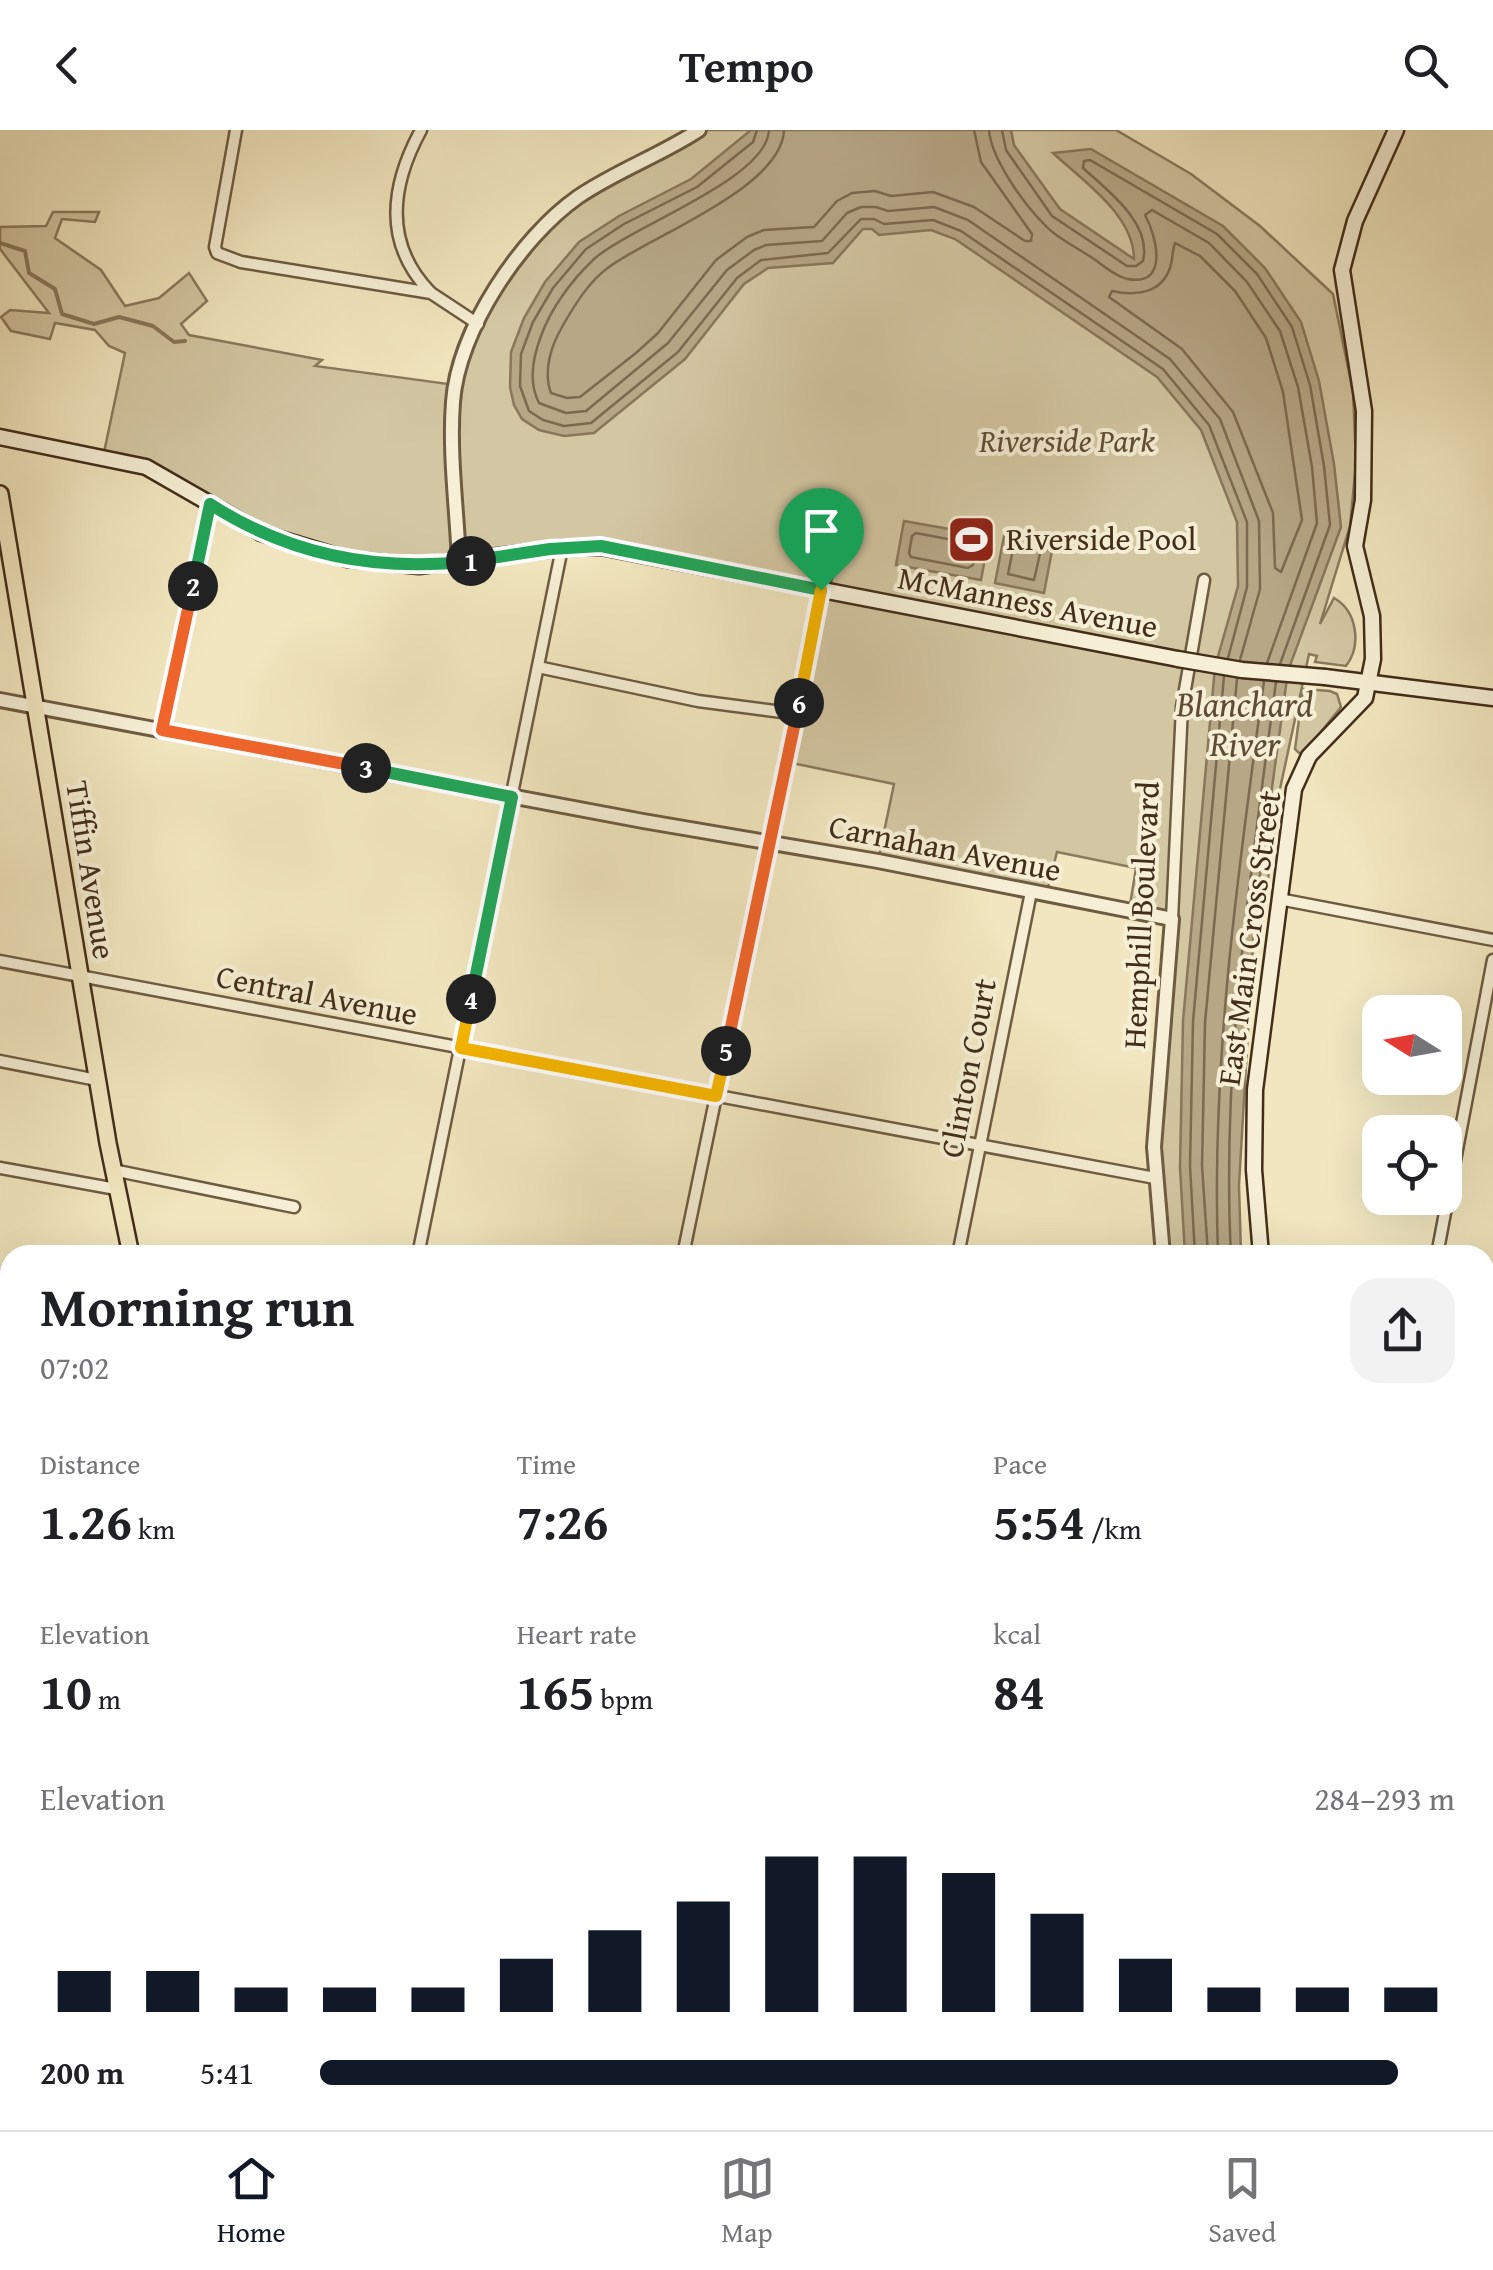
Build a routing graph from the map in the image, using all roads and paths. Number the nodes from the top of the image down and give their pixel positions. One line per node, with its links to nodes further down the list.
1 (236, 130): 5 (street)
2 (421, 130): 5 (street)
3 (699, 130): 6 (street)
4 (1396, 130): 16 (main road, East Main Cross Street)
5 (431, 293): 6 (street)
6 (478, 324): 12 (street)
7 (0, 437): 9 (main road, McManness Avenue)
8 (0, 494): 19 (highway, Tiffin Avenue)
9 (210, 504): 12 (main road, McManness Avenue); 21 (street)
10 (562, 548): 12 (main road, McManness Avenue); 14 (main road, McManness Avenue); 15 (street)
11 (833, 559): 14 (street)
12 (459, 563)
13 (1204, 580): 26 (street, Hemphill Boulevard)
14 (821, 590): 16 (main road, McManness Avenue, bridge); 20 (street)
15 (538, 667): 20 (street); 22 (street)
16 (1368, 681): 17 (main road, McManness Avenue); 25 (main road, East Main Cross Street)
17 (1493, 698)
18 (0, 700): 19 (street, Carnahan Avenue)
19 (36, 707): 21 (street, Carnahan Avenue); 30 (highway, Tiffin Avenue)
20 (796, 714): 23 (street)
21 (162, 730): 22 (street, Carnahan Avenue)
22 (512, 797): 23 (street, Carnahan Avenue); 31 (street)
23 (770, 843): 24 (street, Carnahan Avenue); 34 (street)
24 (1031, 892): 26 (street, Carnahan Avenue); 35 (street, Clinton Court)
25 (1279, 899): 27 (street); 46 (main road, East Main Cross Street)
26 (1172, 919): 38 (street, Hemphill Boulevard)
27 (1493, 940)
28 (1493, 960): 47 (street)
29 (0, 961): 30 (street, Central Avenue)
30 (80, 976): 31 (street, Central Avenue); 33 (highway, Tiffin Avenue)
31 (461, 1048): 34 (street, Central Avenue); 42 (street)
32 (0, 1061): 33 (street)
33 (97, 1080): 37 (highway, Tiffin Avenue)
34 (716, 1096): 35 (street, Central Avenue); 43 (street)
35 (981, 1144): 38 (street, Central Avenue); 44 (street, Clinton Court)
36 (0, 1168): 39 (street)
37 (113, 1170): 39 (highway, Tiffin Avenue); 40 (street)
38 (1154, 1178): 45 (street, Hemphill Boulevard)
39 (116, 1188): 41 (highway, Tiffin Avenue)
40 (294, 1206)
41 (129, 1245)
42 (420, 1245)
43 (685, 1245)
44 (960, 1245)
45 (1161, 1245)
46 (1260, 1245)
47 (1439, 1245)

